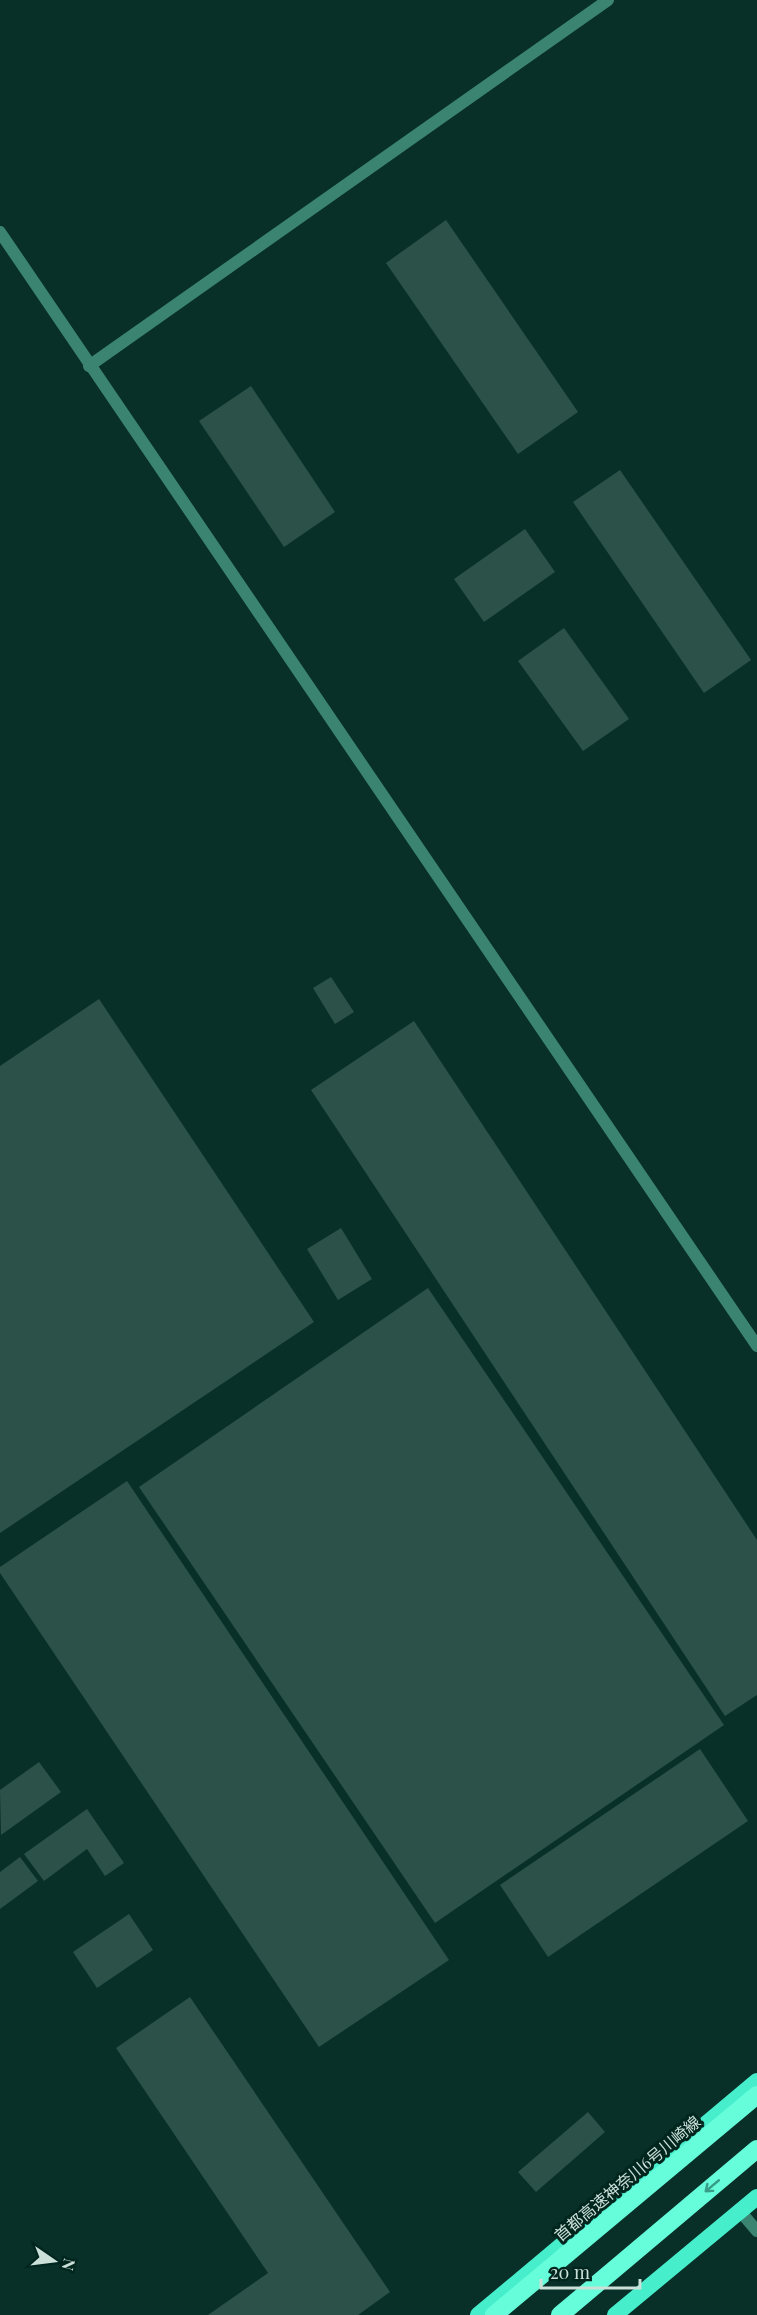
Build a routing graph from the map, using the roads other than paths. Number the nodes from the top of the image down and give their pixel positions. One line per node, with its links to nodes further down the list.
1 (608, 0): 3 (lane)
2 (0, 232): 3 (lane)
3 (90, 366): 4 (lane)
4 (757, 1346)
5 (757, 2081): 11 (highway)
6 (757, 2095): 12 (highway, 首都高速神奈川6号川崎線)
7 (757, 2149): 13 (highway, one-way to 13)
8 (757, 2197): 9 (highway)
9 (740, 2211): 10 (lane); 14 (highway)
10 (757, 2231)
11 (478, 2315)
12 (494, 2315)
13 (560, 2315)
14 (615, 2315)

